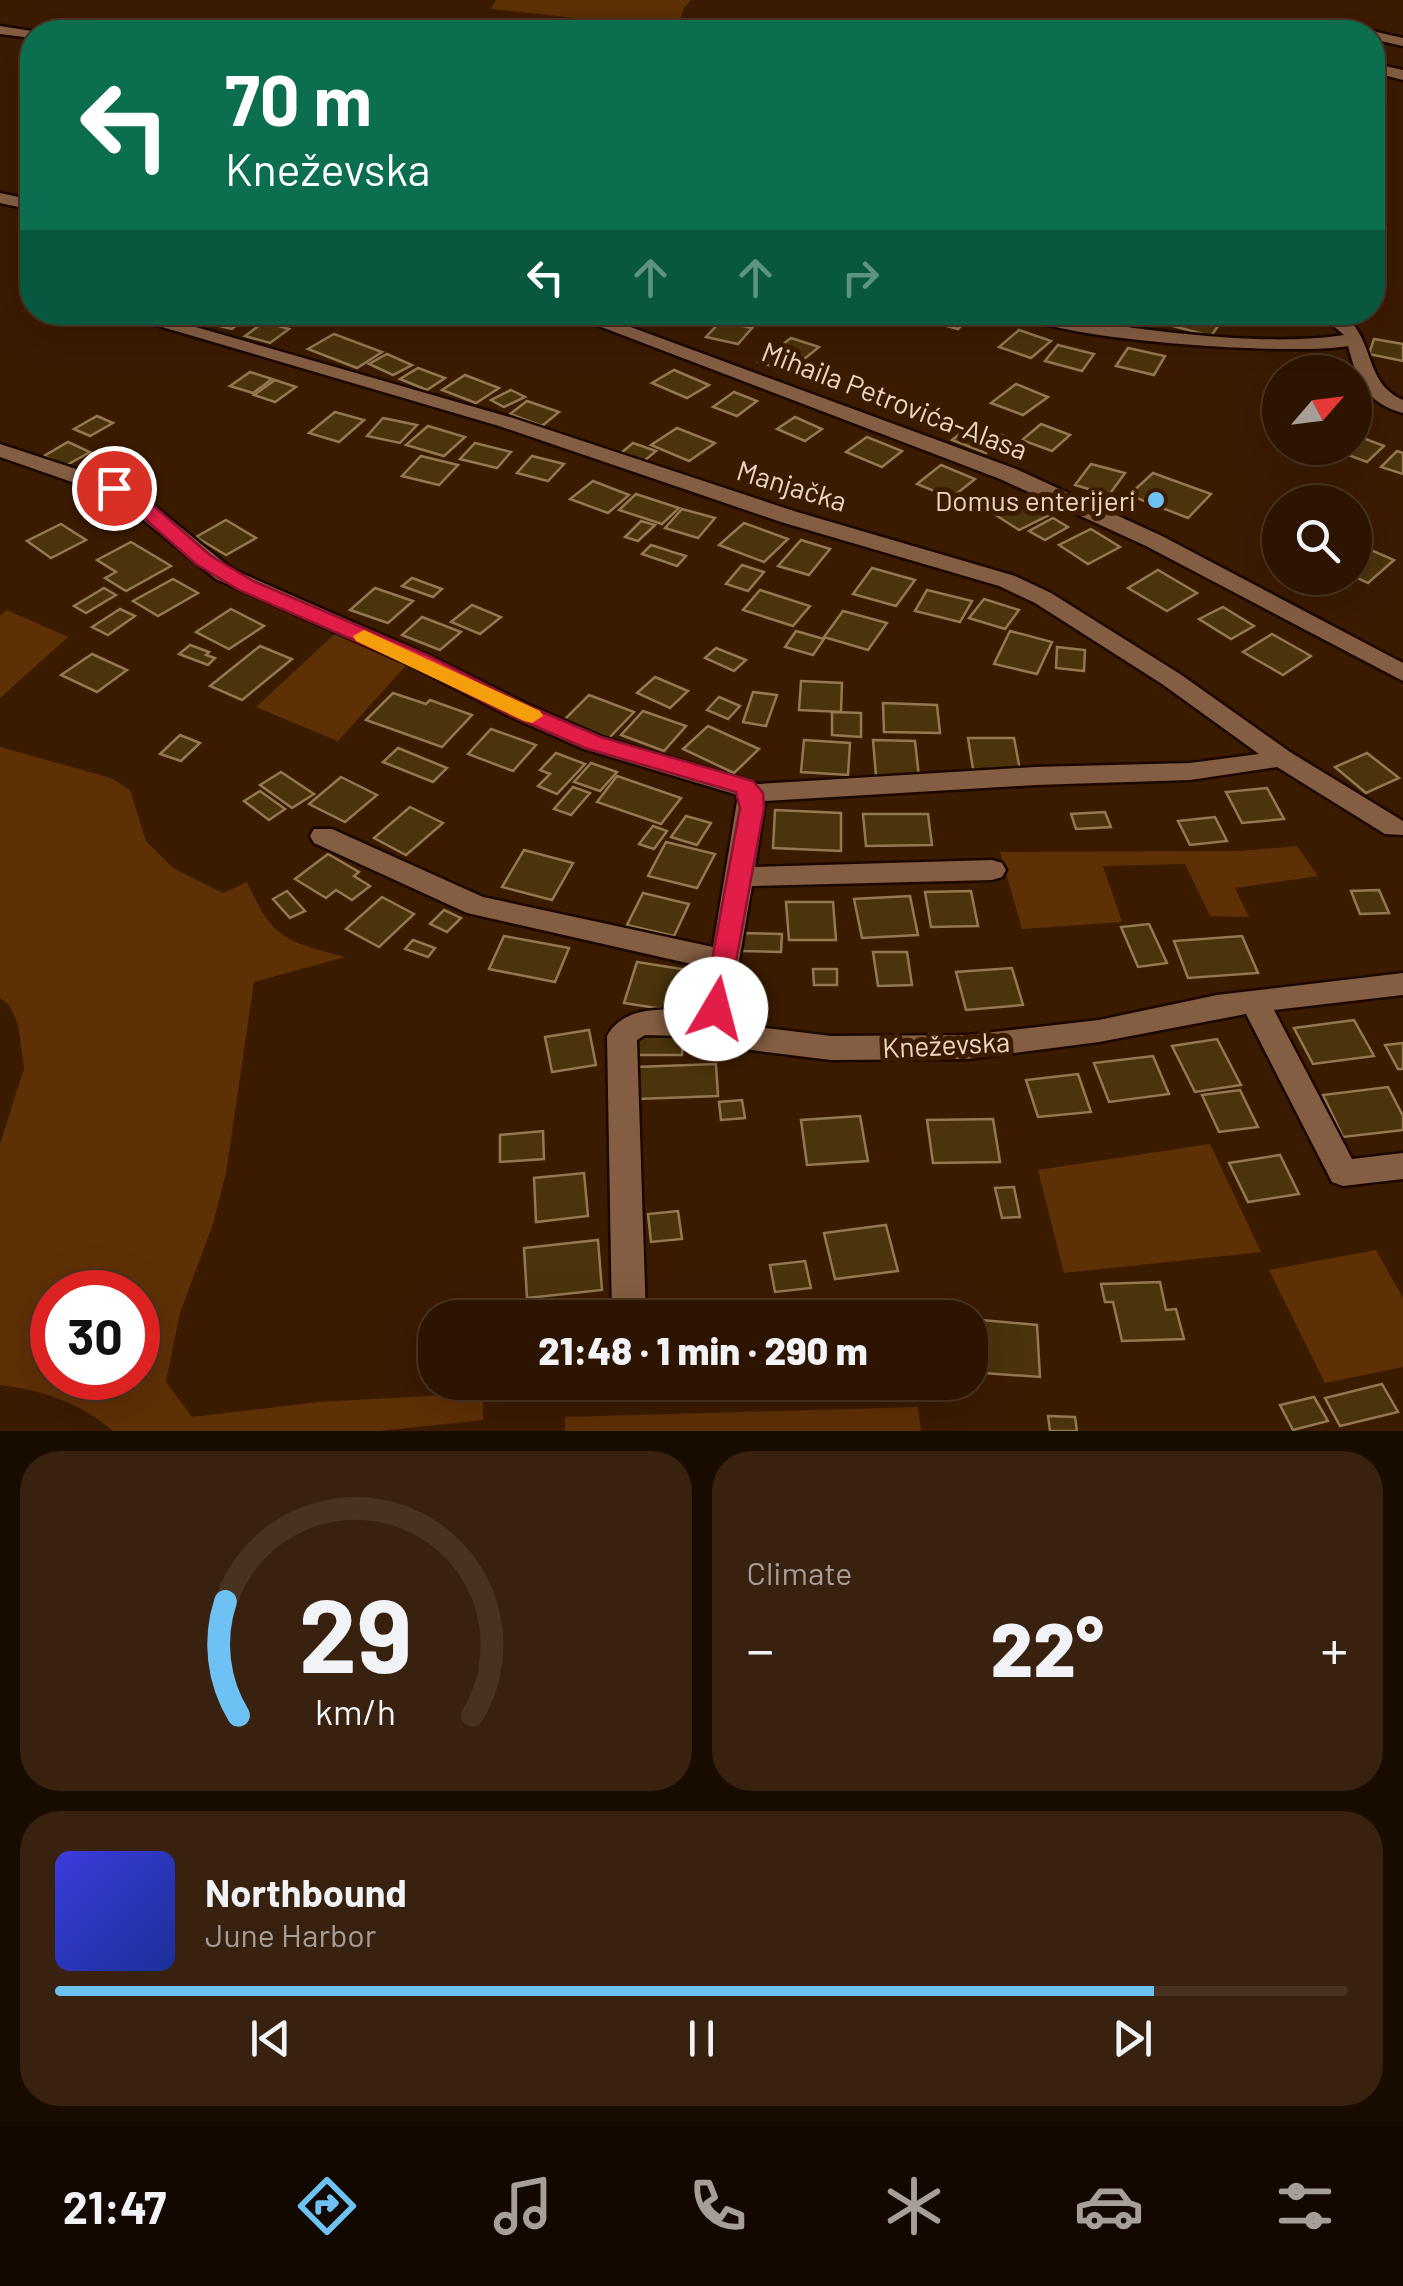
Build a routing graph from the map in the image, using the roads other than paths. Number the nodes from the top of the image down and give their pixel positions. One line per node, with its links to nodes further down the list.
1 (166, 325): 9 (street, Manjačka)
2 (606, 325): 8 (street, Mihaila Petrovića-Alasa)
3 (1065, 325): 5 (street)
4 (1344, 325): 5 (street)
5 (1355, 338): 6 (street)
6 (1403, 407)
7 (0, 450): 10 (street)
8 (1403, 673)
9 (1280, 758): 10 (street); 11 (street, Manjačka)
10 (751, 793): 14 (street)
11 (1400, 826)
12 (323, 836): 15 (street)
13 (992, 870): 14 (street)
14 (742, 877): 15 (street)
15 (723, 960): 18 (street)
16 (1403, 984): 17 (street, Kneževska)
17 (1255, 1003): 18 (street, Kneževska); 19 (street)
18 (729, 1026): 20 (street, Kneževska)
19 (1403, 1166)
20 (629, 1300)

